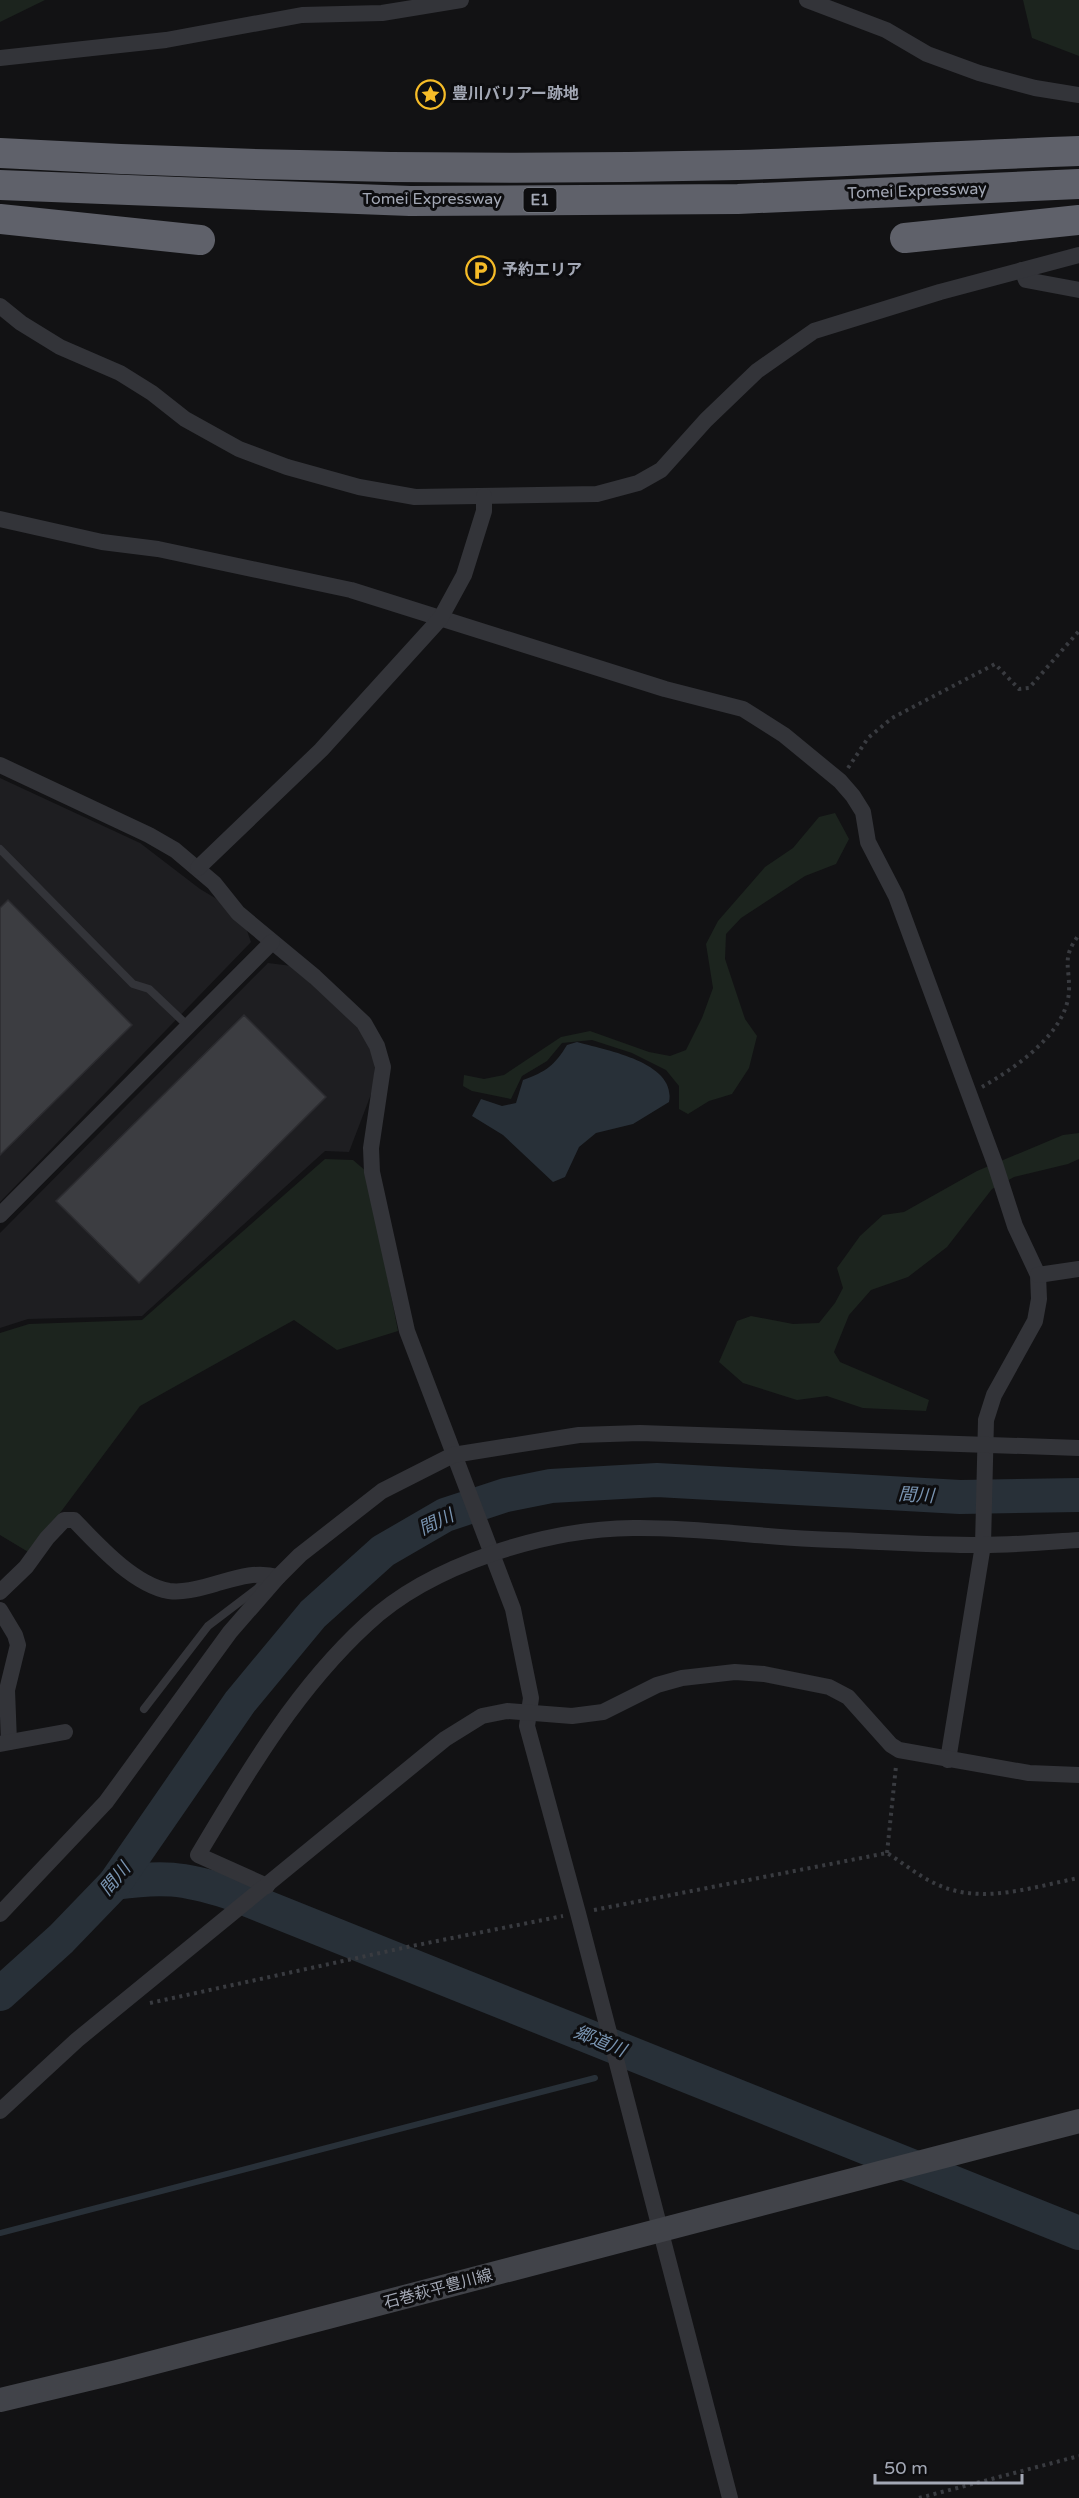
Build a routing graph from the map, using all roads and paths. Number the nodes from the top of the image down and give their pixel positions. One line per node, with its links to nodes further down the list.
1 (461, 0): 3 (street)
2 (807, 0): 4 (street)
3 (0, 58)
4 (1079, 95)
5 (1079, 151): 6 (highway, Tomei Expressway / E1)
6 (0, 153)
7 (1079, 184): 8 (highway, Tomei Expressway / E1)
8 (0, 185)
9 (0, 219): 12 (highway)
10 (1079, 220): 11 (highway)
11 (905, 238)
12 (200, 240)
13 (1079, 255): 14 (street)
14 (1022, 270): 15 (street); 17 (street)
15 (1079, 290)
16 (0, 306): 17 (street)
17 (484, 496): 19 (street)
18 (0, 519): 19 (street)
19 (440, 619): 22 (street); 24 (street)
20 (1079, 631): 22 (path)
21 (0, 765): 24 (street)
22 (840, 781): 28 (street)
23 (0, 849): 27 (lane)
24 (198, 868): 26 (street)
25 (1079, 935): 28 (path)
26 (272, 942): 27 (street); 34 (street)
27 (188, 1026): 29 (street)
28 (968, 1095): 31 (street)
29 (0, 1215)
30 (1079, 1269): 31 (street)
31 (1038, 1275): 33 (street)
32 (1079, 1448): 33 (street)
33 (984, 1450): 34 (street); 36 (street)
34 (455, 1459): 37 (street); 38 (street)
35 (1079, 1540): 36 (street)
36 (983, 1541): 37 (street); 46 (street)
37 (490, 1551): 42 (street); 50 (street)
38 (272, 1575): 39 (street); 41 (lane); 52 (street)
39 (0, 1592)
40 (0, 1610): 44 (street)
41 (144, 1710)
42 (529, 1712): 45 (street); 50 (street); 51 (street)
43 (64, 1732): 44 (street)
44 (4, 1743)
45 (899, 1750): 46 (street); 48 (path)
46 (948, 1760): 47 (street)
47 (1079, 1775)
48 (886, 1852): 49 (path); 51 (path)
49 (1079, 1878)
50 (265, 1888): 53 (street)
51 (578, 1913): 53 (path); 56 (street)
52 (0, 1914)
53 (112, 2011): 54 (street)
54 (0, 2111)
55 (1079, 2121): 56 (main road, 石巻萩平豊川線)
56 (659, 2231): 57 (main road, 石巻萩平豊川線); 59 (street)
57 (0, 2400)
58 (1079, 2456): 60 (path)
59 (730, 2498)
60 (919, 2498)

